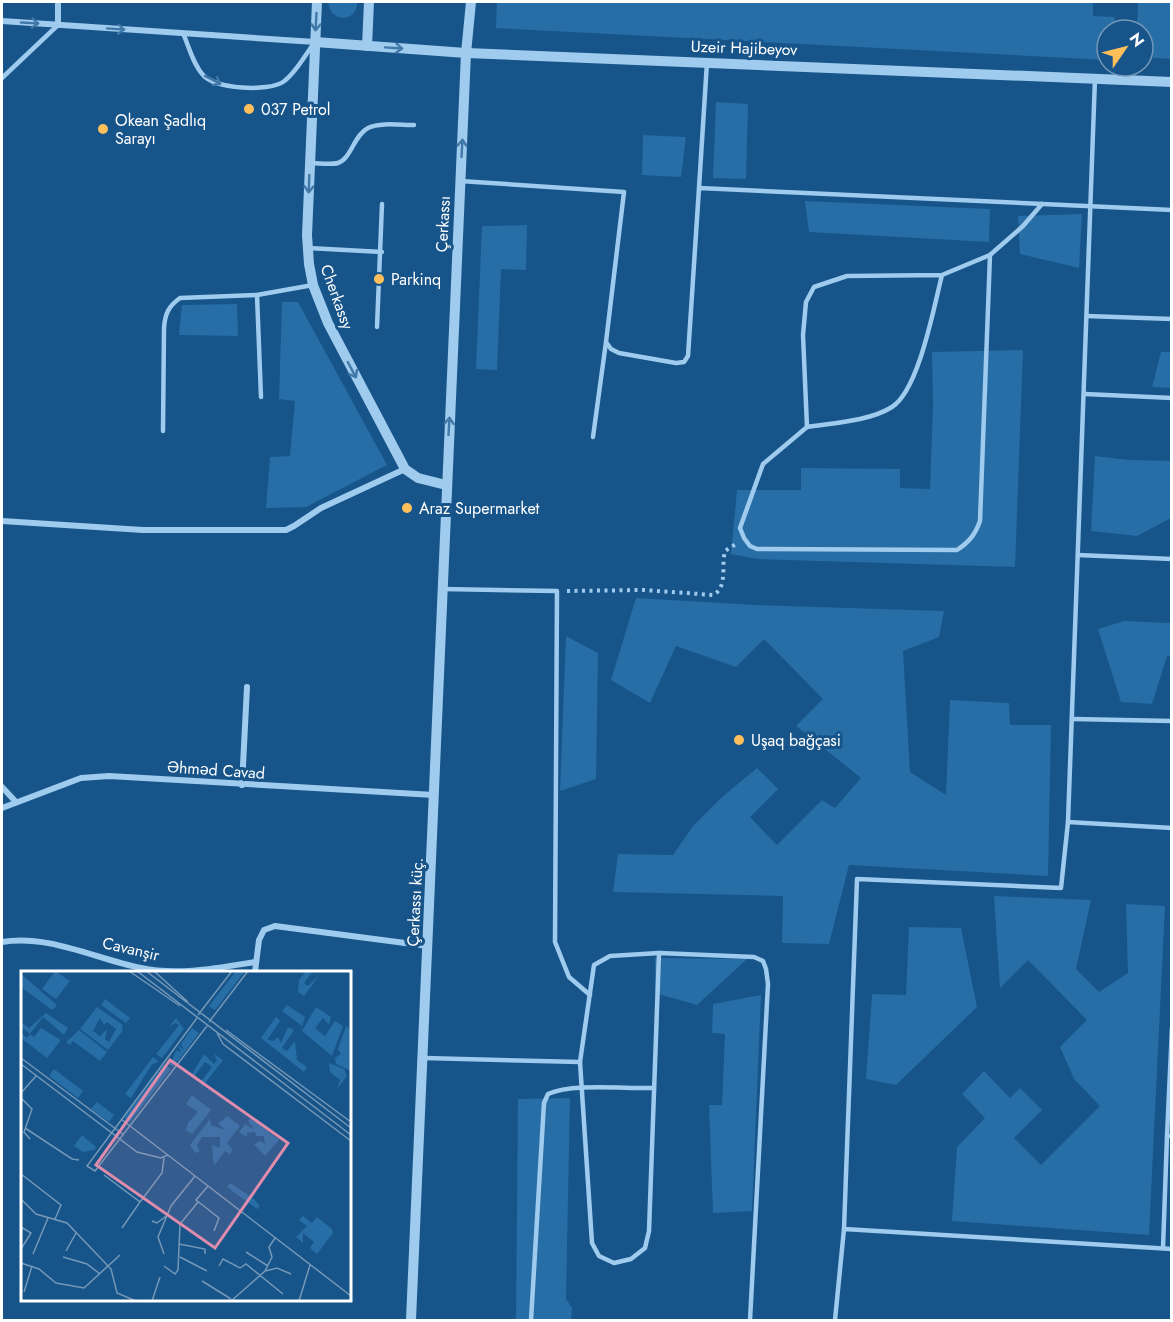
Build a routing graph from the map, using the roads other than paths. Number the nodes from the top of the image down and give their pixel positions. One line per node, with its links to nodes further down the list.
1 (58, 2): 6 (street)
2 (317, 2): 8 (street, Cherkassy, one-way to 8)
3 (369, 2): 9 (street)
4 (471, 2): 10 (street, Çerkassı)
5 (2, 21): 6 (street, one-way to 6)
6 (58, 25): 7 (street, one-way to 7); 12 (lane)
7 (183, 33): 8 (street); 8 (lane, one-way to 8)
8 (315, 42): 9 (street, Uzeir Hajibeyov); 16 (street, Cherkassy)
9 (367, 46): 10 (street, Uzeir Hajibeyov, one-way to 10)
10 (466, 53): 11 (street, Uzeir Hajibeyov); 17 (street, Çerkassı, one-way to 10)
11 (707, 62): 13 (street, Uzeir Hajibeyov); 18 (lane)
12 (2, 78)
13 (1095, 78): 14 (street, Uzeir Hajibeyov); 21 (lane)
14 (1172, 82)
15 (414, 124): 16 (lane)
16 (310, 163): 23 (street, Cherkassy, one-way to 23)
17 (460, 181): 32 (lane); 40 (street, Çerkassı, one-way to 17)
18 (699, 188): 20 (lane); 32 (lane)
19 (382, 204): 24 (lane)
20 (1042, 204): 21 (lane); 25 (lane)
21 (1090, 206): 22 (lane); 29 (lane)
22 (1172, 210)
23 (308, 248): 24 (lane); 27 (street, Cherkassy)
24 (381, 252): 31 (lane)
25 (990, 255): 26 (lane); 36 (lane)
26 (942, 275): 36 (lane); 36 (lane)
27 (313, 285): 28 (lane); 39 (street, Cherkassy, one-way to 39)
28 (257, 295): 34 (lane); 37 (lane)
29 (1087, 316): 30 (lane); 33 (lane)
30 (1172, 319)
31 (377, 327)
32 (606, 342): 38 (lane)
33 (1085, 394): 35 (lane); 42 (lane)
34 (261, 397)
35 (1172, 398)
36 (807, 427)
37 (163, 431)
38 (593, 437)
39 (405, 468): 40 (street); 41 (street)
40 (446, 485): 44 (street, Çerkassı küç.)
41 (2, 521)
42 (1078, 555): 43 (lane); 46 (lane)
43 (1172, 559)
44 (443, 589): 50 (street, Çerkassı küç.); 60 (lane)
45 (247, 687): 48 (street)
46 (1073, 719): 47 (lane); 53 (lane)
47 (1172, 721)
48 (242, 785): 50 (street, Əhməd Cavad); 51 (street, Əhməd Cavad)
49 (2, 787): 51 (street)
50 (435, 795): 56 (street, Çerkassı küç.)
51 (16, 802): 52 (street, Əhməd Cavad)
52 (2, 808)
53 (1068, 822): 54 (lane); 67 (lane)
54 (1172, 828)
55 (2, 942): 58 (street, Cavanşir)
56 (428, 946): 58 (street); 62 (street, Çerkassı küç.)
57 (659, 953): 60 (lane); 64 (lane); 72 (lane)
58 (255, 962): 59 (street)
59 (255, 971)
60 (590, 995): 63 (lane)
61 (1172, 1028): 66 (lane)
62 (424, 1058): 63 (lane); 70 (street, Çerkassı küç.)
63 (580, 1062): 65 (lane)
64 (654, 1088): 65 (lane); 65 (lane)
65 (582, 1089): 71 (lane)
66 (1169, 1136): 68 (lane)
67 (844, 1229): 68 (lane); 73 (lane)
68 (1162, 1248): 69 (lane)
69 (1172, 1249)
70 (411, 1320)
71 (531, 1320)
72 (750, 1320)
73 (835, 1320)

